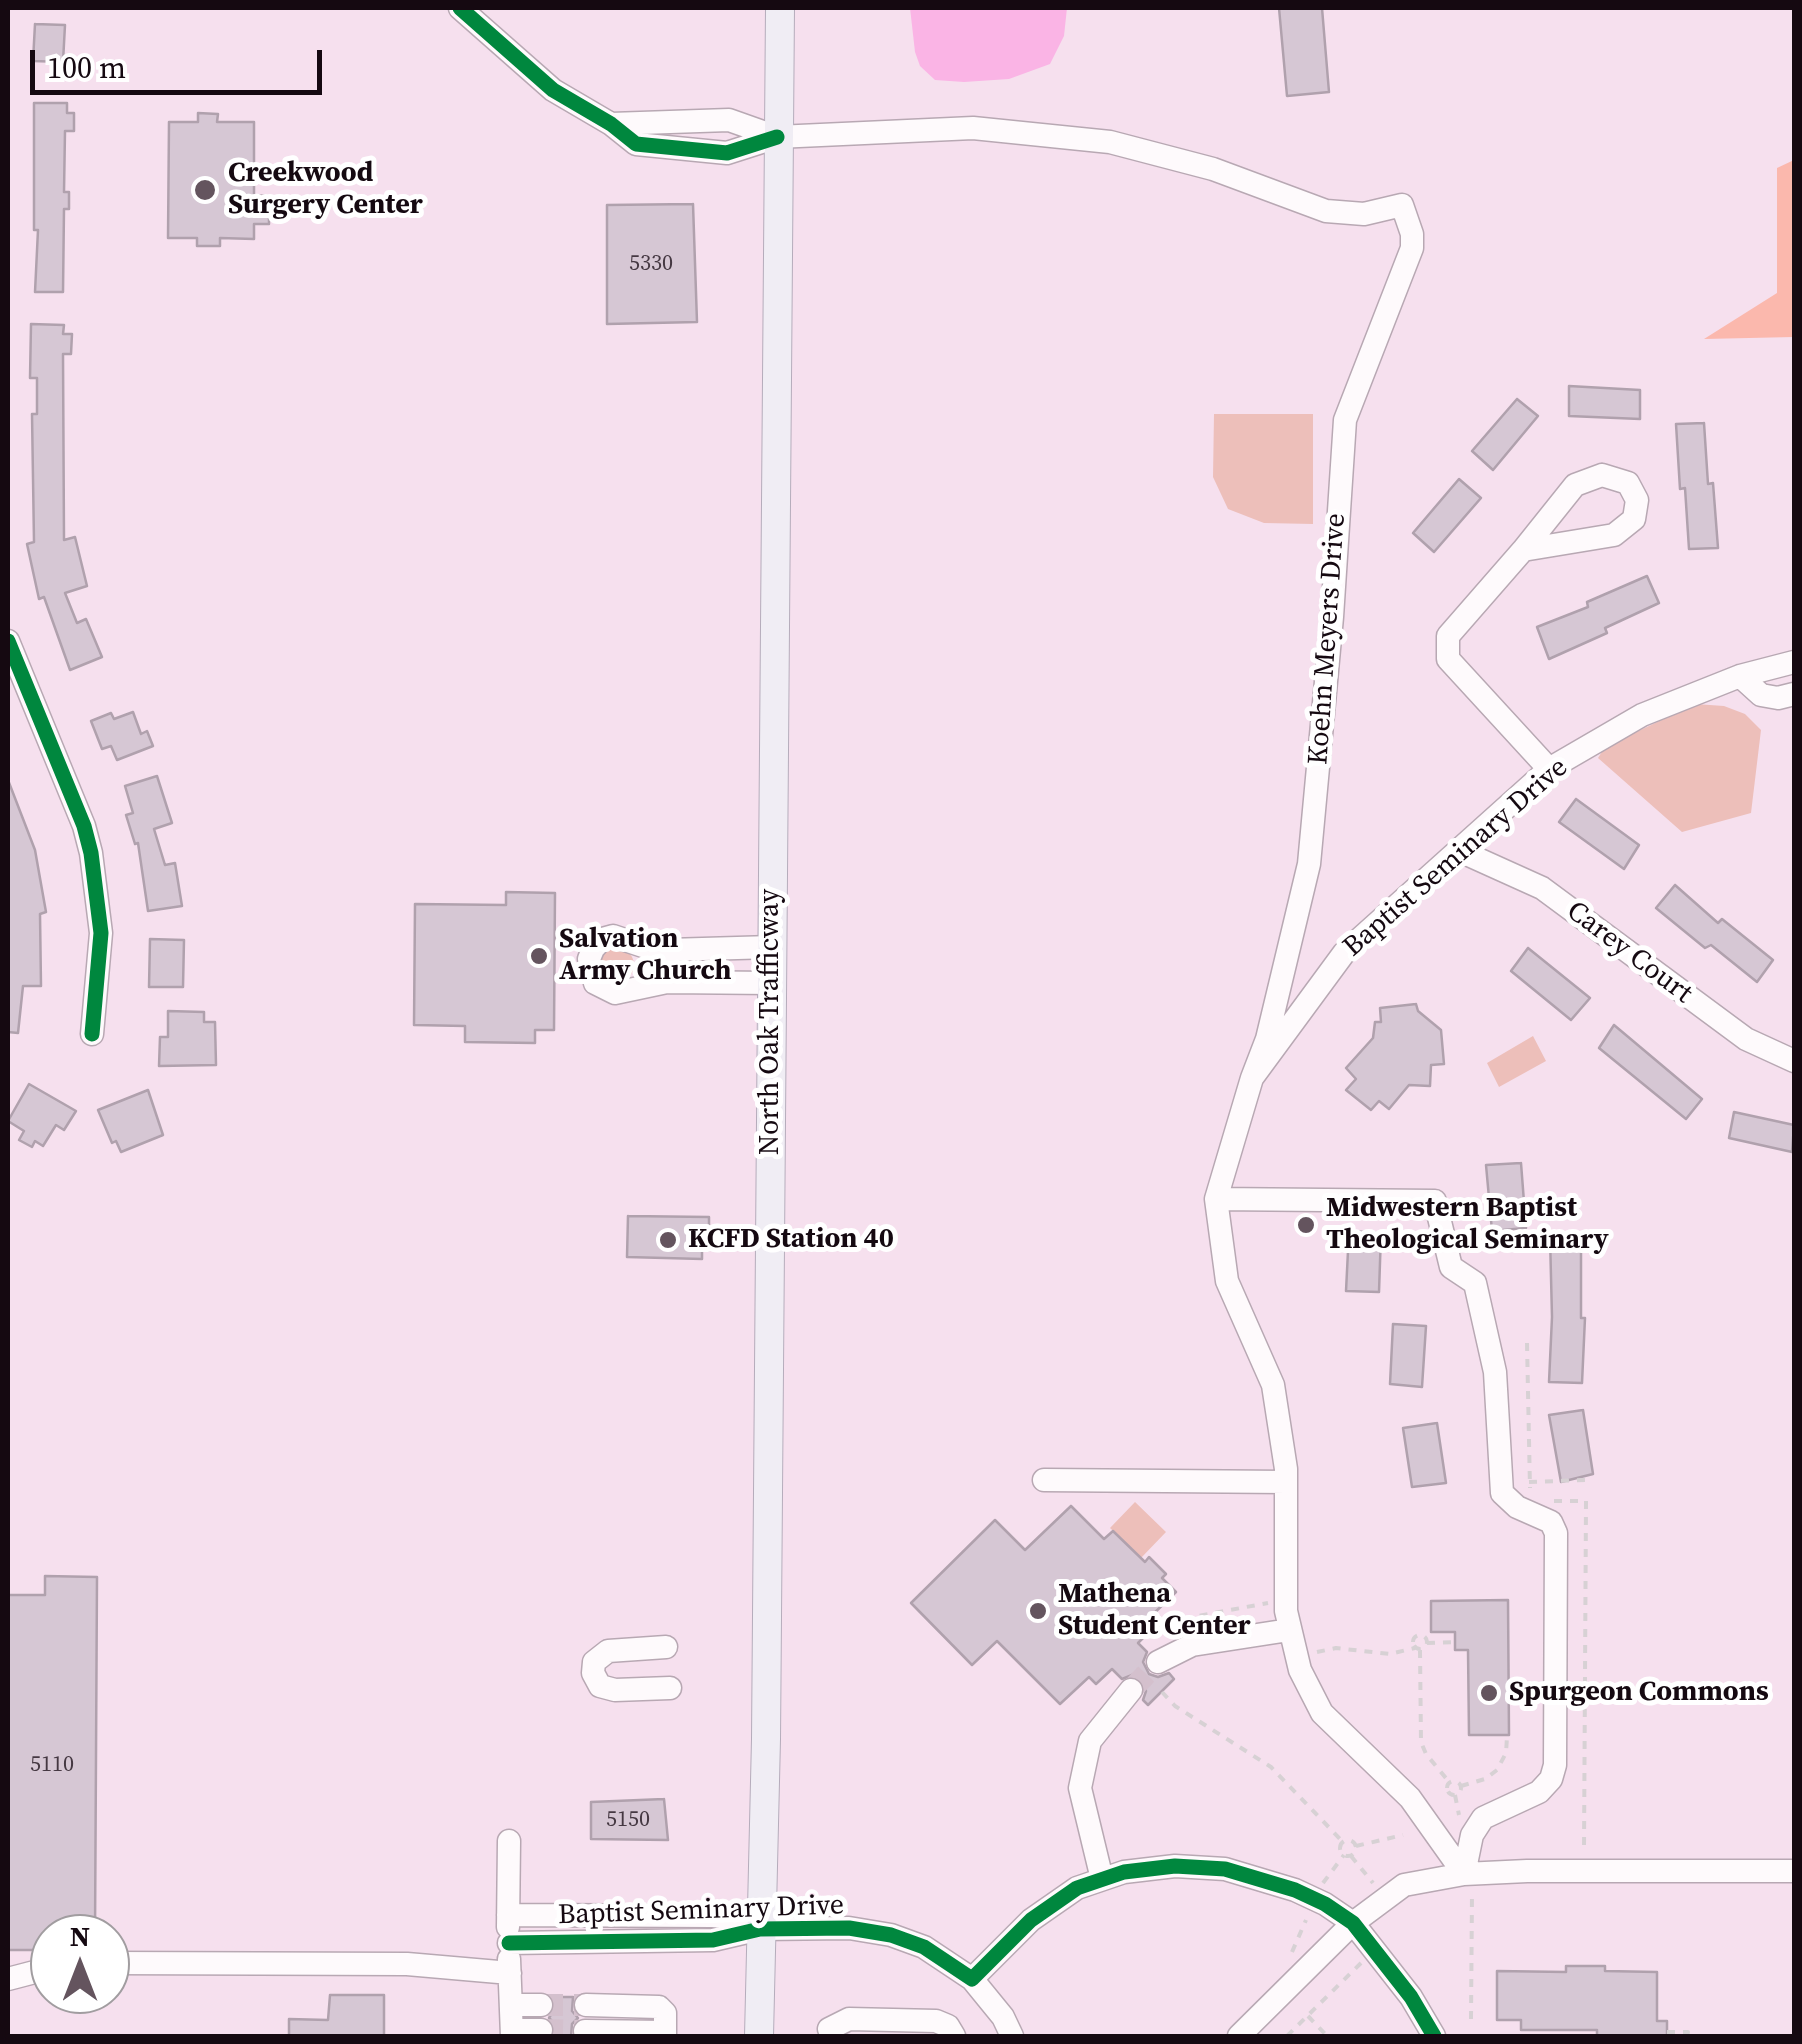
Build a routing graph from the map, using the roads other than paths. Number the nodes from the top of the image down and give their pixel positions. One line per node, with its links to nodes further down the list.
1 (460, 8): 3 (street)
2 (780, 8): 3 (main road, North Oak Trafficway)
3 (777, 136): 11 (main road, North Oak Trafficway); 15 (street, Koehn Meyers Drive)
4 (1523, 550): 4 (street); 9 (street)
5 (8, 642): 13 (street)
6 (1794, 662): 7 (street, Baptist Seminary Drive)
7 (1740, 676): 8 (street); 9 (street, Baptist Seminary Drive)
8 (1794, 694)
9 (1549, 769): 10 (street, Baptist Seminary Drive)
10 (1460, 851): 14 (street, Carey Court); 15 (street, Baptist Seminary Drive)
11 (772, 947): 12 (main road, North Oak Trafficway); 12 (street)
12 (772, 983): 30 (main road, North Oak Trafficway)
13 (92, 1034)
14 (1794, 1062)
15 (1252, 1078): 16 (street, Baptist Seminary Drive)
16 (1216, 1199): 18 (street, Baptist Seminary Drive); 27 (street)
17 (1044, 1480): 18 (street)
18 (1286, 1482): 19 (street, Baptist Seminary Drive)
19 (1289, 1630): 21 (street); 27 (street, Baptist Seminary Drive)
20 (666, 1647): 22 (street)
21 (1158, 1662)
22 (670, 1688)
23 (1131, 1690): 26 (street)
24 (508, 1841): 28 (street)
25 (1794, 1871): 27 (street)
26 (1102, 1879): 29 (street); 34 (street)
27 (1468, 1881): 29 (street)
28 (508, 1915): 30 (street, Baptist Seminary Drive); 31 (street)
29 (1353, 1923): 46 (street); 47 (street)
30 (760, 1929): 31 (street, Baptist Seminary Drive); 34 (street, Baptist Seminary Drive); 43 (main road, North Oak Trafficway)
31 (509, 1943): 33 (street)
32 (130, 1963): 33 (street)
33 (510, 1973): 35 (street)
34 (972, 1979): 45 (street, Baptist Seminary Drive)
35 (511, 2005): 36 (street); 41 (street)
36 (541, 2005)
37 (586, 2005): 42 (street)
38 (829, 2029): 44 (street)
39 (541, 2030): 41 (street)
40 (586, 2031): 42 (street)
41 (512, 2033)
42 (665, 2034)
43 (759, 2036)
44 (954, 2036)
45 (1012, 2036)
46 (1239, 2036)
47 (1435, 2036)

